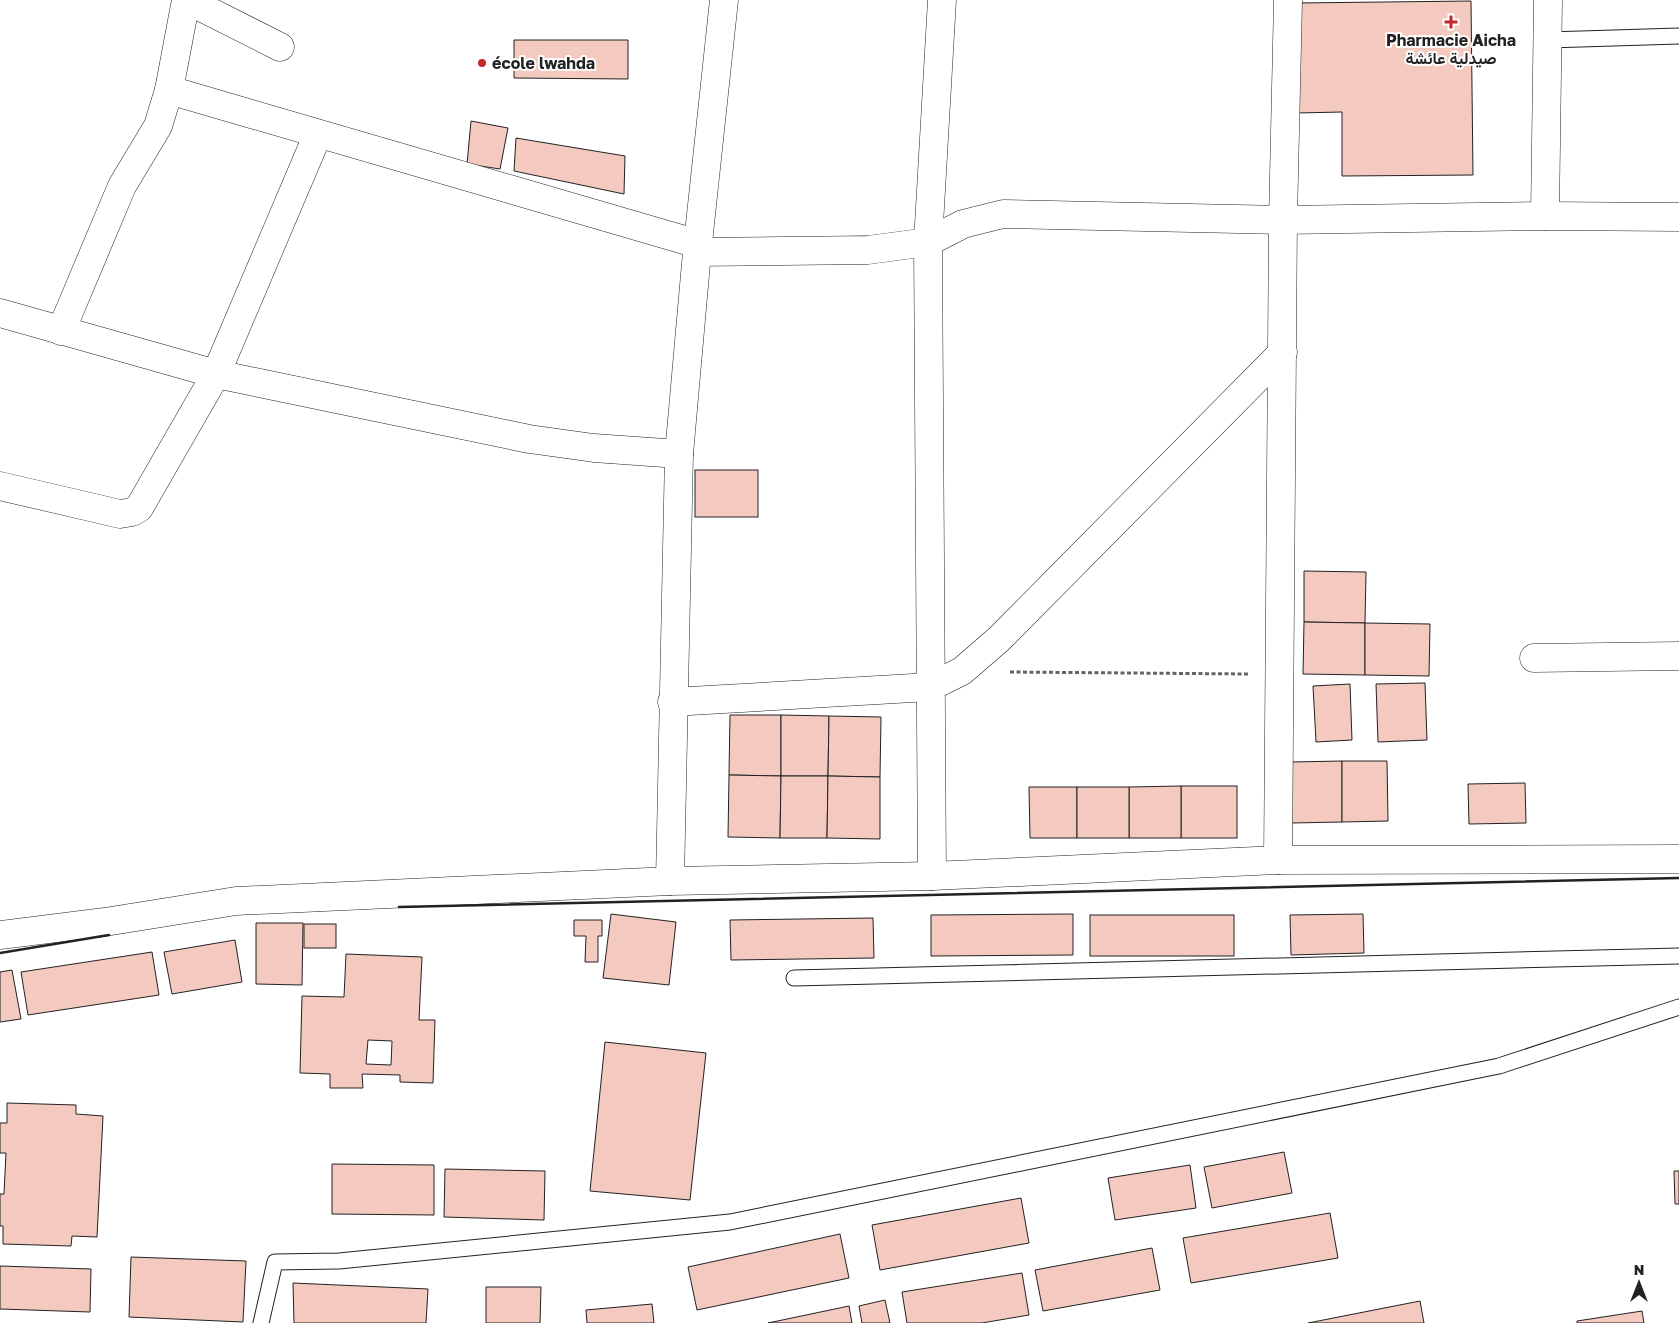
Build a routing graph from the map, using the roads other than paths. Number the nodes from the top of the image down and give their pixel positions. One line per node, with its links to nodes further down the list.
1 (187, 0): 8 (street); 9 (street)
2 (724, 0): 15 (street)
3 (942, 0): 14 (street)
4 (1288, 0): 13 (street)
5 (1548, 0): 7 (street)
6 (1679, 36): 7 (lane)
7 (1548, 40): 11 (street)
8 (280, 47)
9 (168, 90): 10 (street); 17 (street)
10 (318, 134): 15 (street); 19 (street)
11 (1545, 216): 12 (street); 13 (street)
12 (1679, 217)
13 (1283, 220): 14 (street); 18 (street)
14 (928, 242): 15 (street); 24 (street)
15 (698, 248): 20 (street)
16 (0, 313): 17 (street)
17 (60, 331): 19 (street)
18 (1282, 352): 24 (street); 27 (street)
19 (216, 374): 20 (street); 21 (street)
20 (679, 454): 25 (street)
21 (0, 486)
22 (1679, 656): 23 (street)
23 (1534, 658)
24 (930, 687): 25 (street); 28 (street)
25 (672, 702): 29 (street)
26 (1679, 858): 27 (street)
27 (1278, 860): 28 (street)
28 (932, 876): 29 (street)
29 (670, 881): 30 (street)
30 (0, 935)
31 (1679, 956): 32 (lane)
32 (794, 978)
33 (1679, 1007): 34 (lane)
34 (261, 1323)

